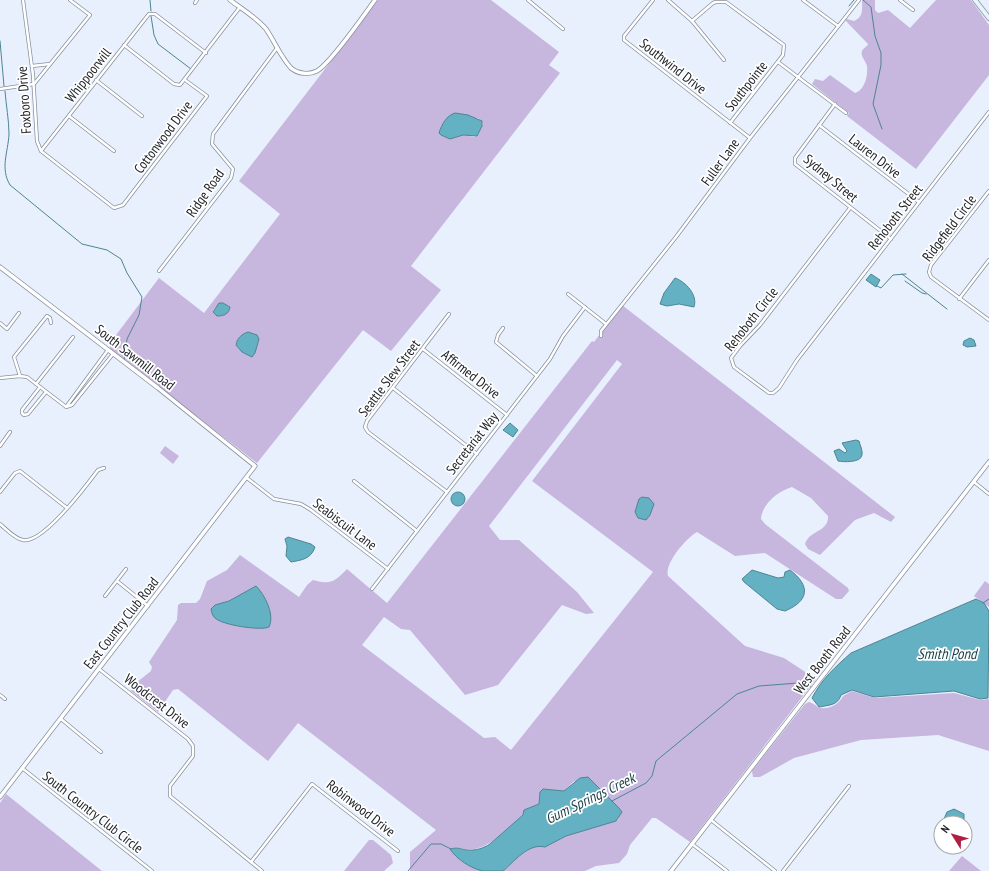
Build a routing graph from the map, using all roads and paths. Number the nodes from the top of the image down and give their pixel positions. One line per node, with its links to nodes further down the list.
1 (23, 0): 24 (street, Foxboro Drive)
2 (70, 0): 23 (street)
3 (230, 0): 12 (street)
4 (375, 0): 19 (street)
5 (528, 0): 17 (street)
6 (653, 0): 35 (street, Southwind Drive)
7 (668, 0): 15 (street)
8 (803, 0): 16 (street)
9 (859, 0): 16 (street, Fuller Lane)
10 (900, 0): 13 (street)
11 (975, 0): 14 (main road)
12 (240, 8): 19 (street); 20 (street)
13 (913, 10)
14 (989, 18)
15 (692, 21): 21 (street); 22 (street)
16 (838, 26): 25 (street, Fuller Lane)
17 (563, 29)
18 (124, 45): 20 (street, Whippoorwill); 26 (street, Whippoorwill); 27 (street)
19 (277, 48): 47 (street, Ridge Road)
20 (206, 53): 27 (street)
21 (724, 60)
22 (778, 62): 25 (street); 35 (street, Southpointe)
23 (50, 64): 24 (street); 28 (street)
24 (32, 66): 28 (street, Foxboro Drive)
25 (798, 77): 30 (street); 37 (street, Fuller Lane)
26 (96, 80): 33 (street, Whippoorwill); 34 (street)
27 (185, 80): 42 (street, Cottonwood Drive)
28 (34, 84): 29 (street); 38 (street, Foxboro Drive)
29 (0, 89)
30 (835, 104): 32 (street); 36 (street, Sydney Street)
31 (989, 112): 41 (street, Rehoboth Street)
32 (846, 113)
33 (69, 116): 38 (street, Whippoorwill); 39 (street)
34 (142, 116)
35 (730, 123): 37 (street, Southwind Drive)
36 (819, 125): 41 (street, Lauren Drive); 43 (street, Sydney Street)
37 (750, 138): 56 (street, Fuller Lane)
38 (42, 151): 42 (street, Foxboro Drive)
39 (114, 151)
40 (989, 191): 49 (street, Ridgefield Circle)
41 (919, 202): 44 (street, Rehoboth Street)
42 (118, 208)
43 (850, 208): 44 (street, Sydney Street); 58 (street, Rehoboth Circle)
44 (891, 239): 58 (street, Rehoboth Street)
45 (989, 260): 49 (street)
46 (1, 269): 62 (street, South Sawmill Road)
47 (159, 271)
48 (568, 294): 50 (street)
49 (959, 298): 53 (street, Ridgefield Circle)
50 (585, 307): 56 (street); 65 (street, Secretariat Way)
51 (19, 313): 54 (street)
52 (450, 314): 61 (street, Seattle Slew Street)
53 (989, 320)
54 (0, 323)
55 (51, 323): 64 (street)
56 (606, 324): 59 (street, Fuller Lane)
57 (503, 328): 65 (street)
58 (816, 335)
59 (601, 336)
60 (72, 337): 67 (street)
61 (422, 349): 69 (street, Seattle Slew Street); 72 (street, Affirmed Drive)
62 (108, 350): 63 (street, South Sawmill Road); 71 (street)
63 (113, 354): 71 (street); 77 (street, South Sawmill Road)
64 (20, 376): 66 (street); 67 (street)
65 (537, 376): 72 (street, Secretariat Way)
66 (0, 378)
67 (36, 384): 68 (street)
68 (40, 387): 70 (street); 70 (street)
69 (393, 388): 75 (street); 83 (street, Seattle Slew Street)
70 (46, 392): 71 (street)
71 (66, 406)
72 (507, 415): 75 (street, Secretariat Way)
73 (10, 432): 74 (street)
74 (0, 446)
75 (477, 454): 83 (street, Secretariat Way)
76 (989, 462): 81 (street, West Booth Road)
77 (255, 466): 79 (street, East Country Club Road)
78 (104, 468): 85 (street)
79 (247, 478): 89 (street, Seabiscuit Lane); 93 (street, East Country Club Road)
80 (354, 481): 87 (street)
81 (974, 482): 84 (street); 103 (street, West Booth Road)
82 (0, 492): 85 (street)
83 (447, 492): 87 (street, Secretariat Way)
84 (989, 494)
85 (67, 508): 86 (street)
86 (0, 524)
87 (417, 530): 89 (street, Secretariat Way)
88 (126, 569): 90 (street)
89 (388, 569): 91 (street, Secretariat Way)
90 (117, 581): 92 (street); 93 (street)
91 (372, 589)
92 (105, 596)
93 (148, 606): 94 (street, East Country Club Road)
94 (99, 669): 97 (street, East Country Club Road); 106 (street, Woodcrest Drive)
95 (0, 696): 96 (street)
96 (5, 699)
97 (61, 719): 98 (street); 99 (street, East Country Club Road)
98 (101, 752)
99 (22, 768): 101 (street, East Country Club Road); 107 (street, South Country Club Circle)
100 (849, 786): 112 (street)
101 (2, 792): 102 (street, East Country Club Road)
102 (0, 797)
103 (711, 820): 104 (street, West Booth Road); 111 (street)
104 (692, 844): 109 (street, West Booth Road); 110 (street)
105 (398, 850): 106 (street, Robinwood Drive)
106 (251, 862): 108 (street, Woodcrest Drive)
107 (152, 871)
108 (262, 871)
109 (671, 871)
110 (727, 871)
111 (775, 871)
112 (783, 871)

